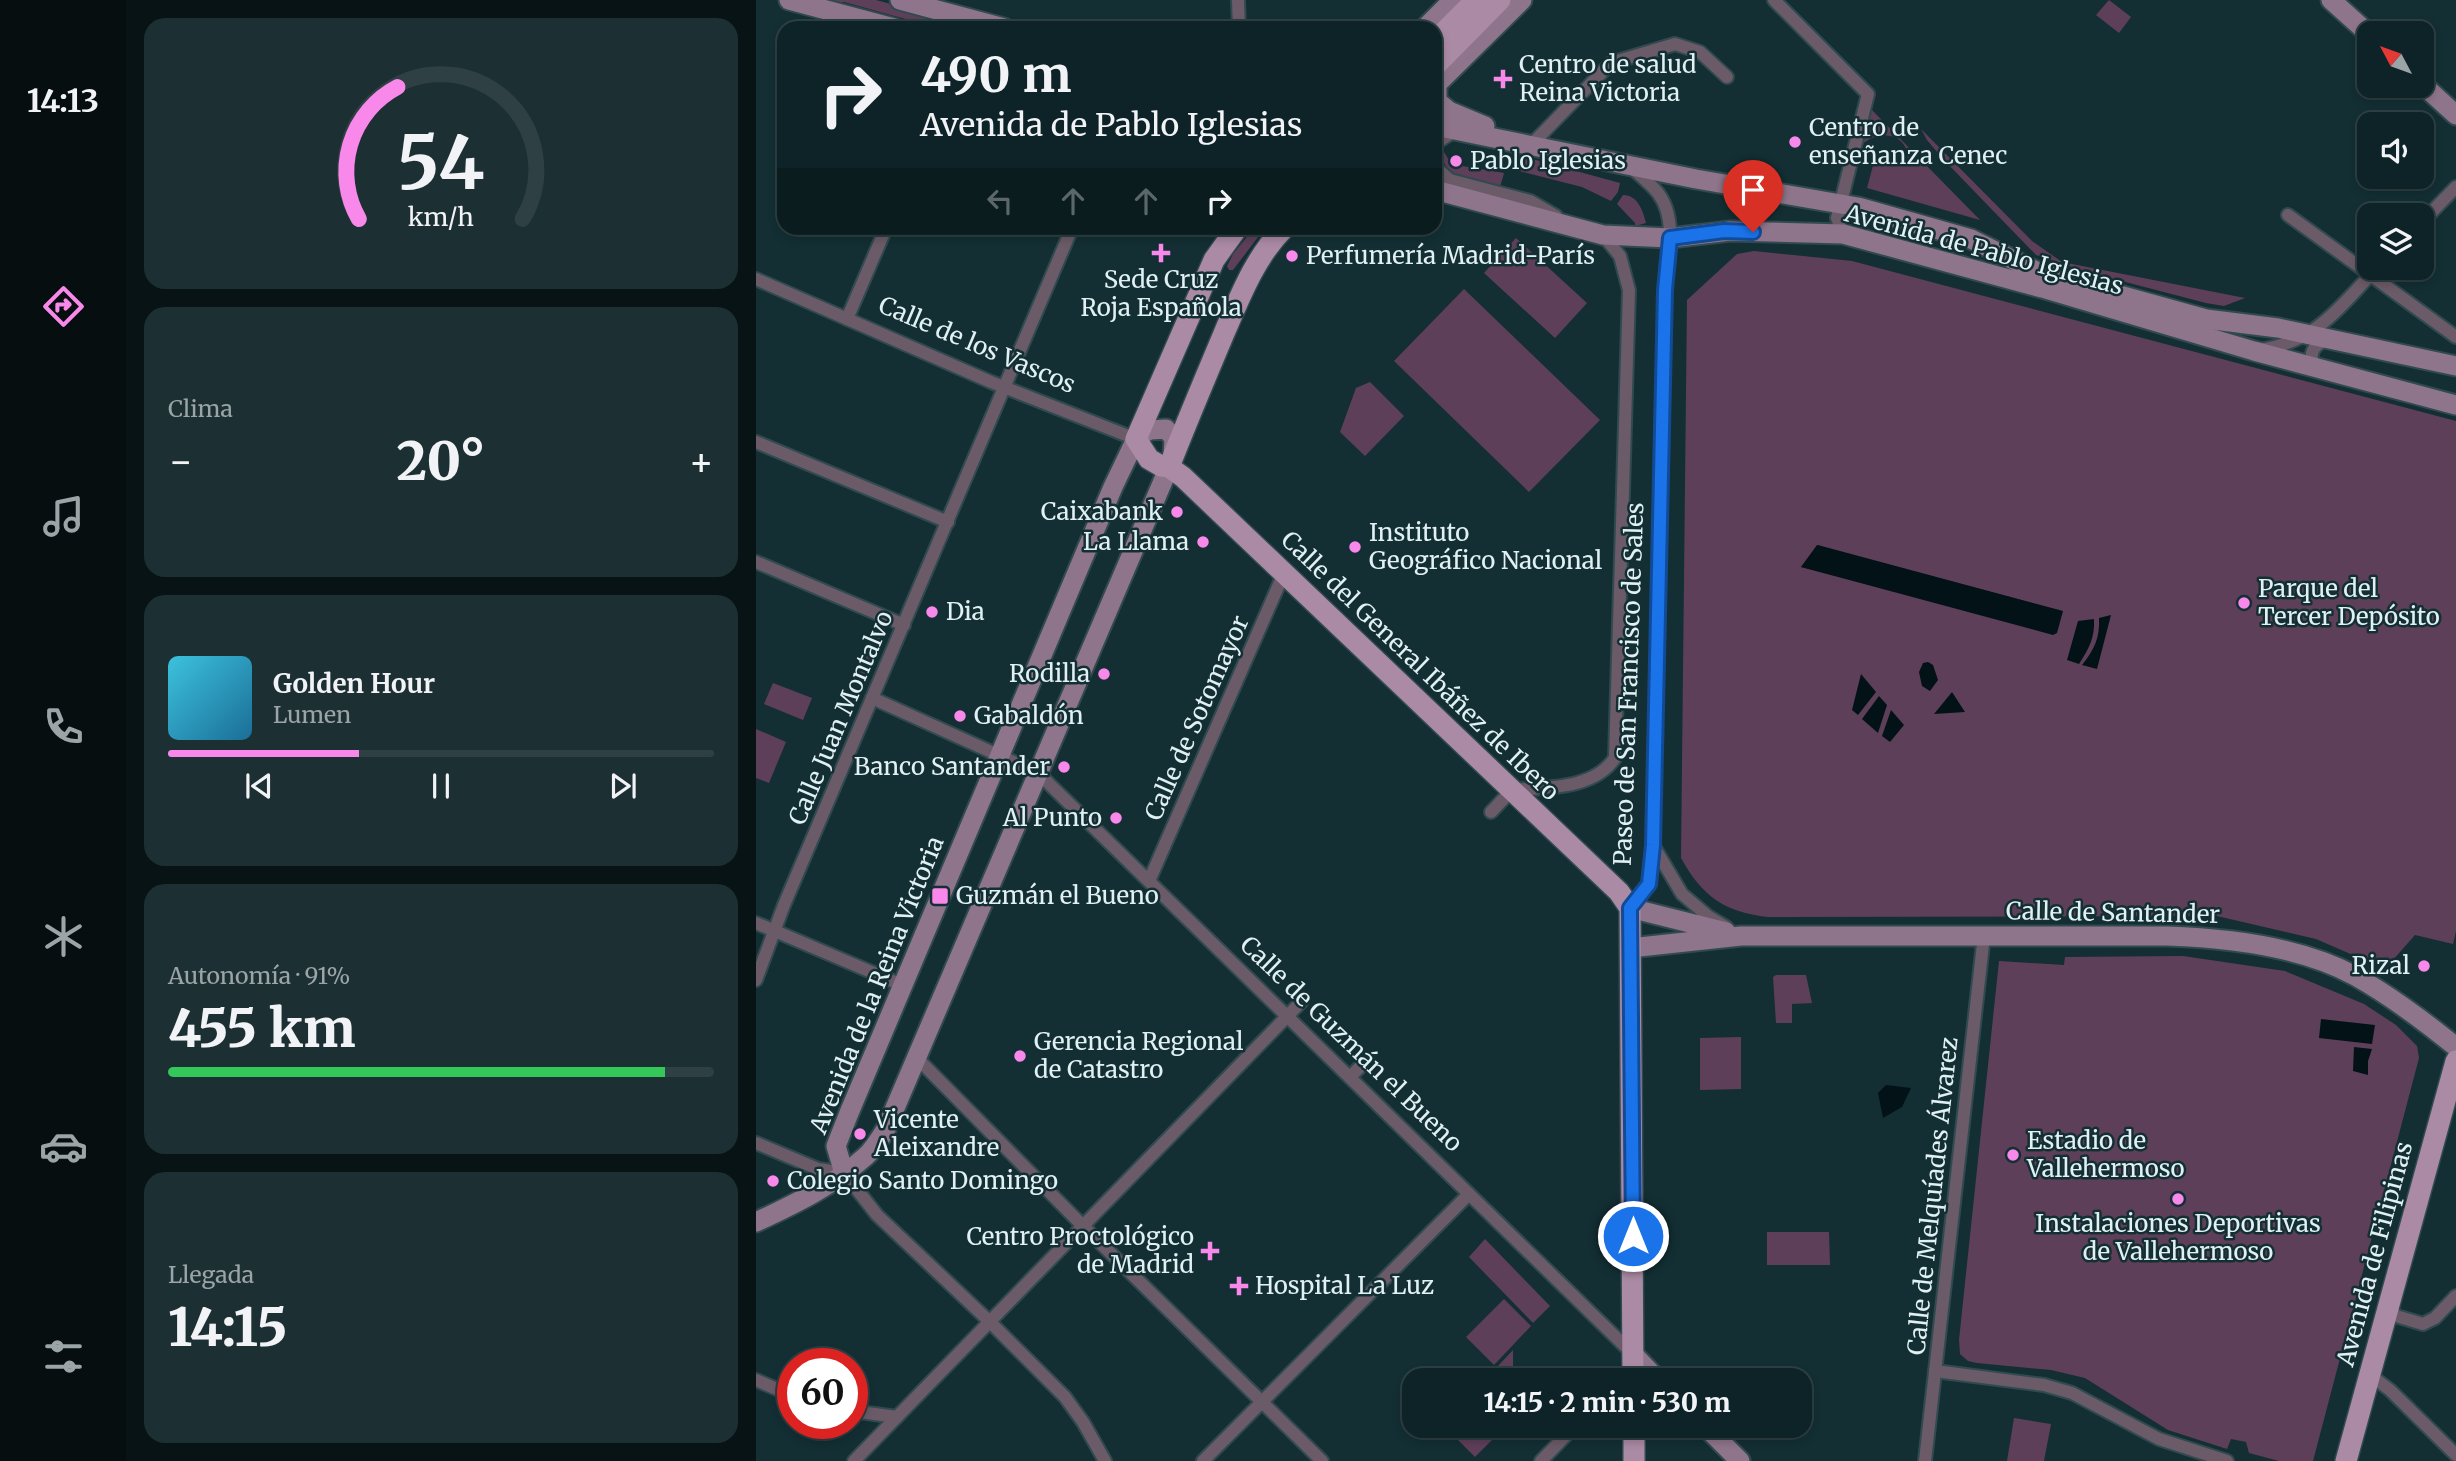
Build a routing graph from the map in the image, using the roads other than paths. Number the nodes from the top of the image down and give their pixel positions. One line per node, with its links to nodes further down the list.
1 (789, 0): 10 (street)
2 (900, 0): 11 (street)
3 (1238, 0): 12 (street)
4 (1453, 0): 13 (street)
5 (1476, 0): 15 (main road)
6 (1500, 0): 16 (main road)
7 (1522, 0): 17 (street)
8 (1774, 0): 30 (street)
9 (2331, 0): 14 (street)
10 (868, 21)
11 (961, 21)
12 (1239, 21)
13 (1432, 21)
14 (2357, 24)
15 (1442, 34)
16 (1442, 72)
17 (1442, 73)
18 (1727, 77): 25 (street)
19 (2434, 94): 21 (street)
20 (1442, 106): 25 (street, Avenida de Pablo Iglesias)
21 (2456, 115)
22 (1442, 126): 23 (street, Avenida de Pablo Iglesias)
23 (1458, 129): 24 (street); 25 (street, Avenida de Pablo Iglesias)
24 (1442, 138)
25 (1532, 144): 26 (street, Avenida de Pablo Iglesias)
26 (1629, 166): 30 (street, Avenida de Pablo Iglesias); 40 (street, Paseo de San Francisco de Sales)
27 (1442, 173): 33 (street, Avenida de Pablo Iglesias)
28 (2456, 187): 31 (street)
29 (1442, 192): 33 (street, Avenida de Pablo Iglesias)
30 (1840, 203): 34 (street); 46 (street, Avenida de Pablo Iglesias)
31 (2434, 210)
32 (2288, 215): 41 (street)
33 (1573, 226): 39 (street, Avenida de Pablo Iglesias)
34 (1843, 234): 40 (street, Avenida de Pablo Iglesias); 48 (street, Avenida de Pablo Iglesias)
35 (883, 235): 45 (street)
36 (1069, 235): 51 (street, Calle Juan Montalvo)
37 (1232, 235): 53 (main road, Avenida de la Reina Victoria)
38 (1277, 235): 55 (main road, Avenida de la Reina Victoria)
39 (1603, 235): 40 (street, Avenida de Pablo Iglesias); 63 (street, Paseo de San Francisco de Sales)
40 (1670, 238): 65 (street, Paseo de San Francisco de Sales)
41 (2357, 260)
42 (756, 279): 45 (street, Calle de los Vascos)
43 (2365, 280): 46 (street)
44 (2385, 280): 47 (street)
45 (847, 319): 51 (street, Calle de los Vascos)
46 (2317, 337): 48 (street, Avenida de Pablo Iglesias); 49 (street, Avenida de Pablo Iglesias); 50 (street)
47 (2456, 337)
48 (2254, 351): 50 (street, Avenida de Pablo Iglesias)
49 (2456, 366)
50 (2314, 368): 52 (street, Avenida de Pablo Iglesias)
51 (1004, 386): 53 (street, Calle de los Vascos); 56 (street, Calle Juan Montalvo)
52 (2456, 405)
53 (1136, 438): 55 (main road, Calle de los Vascos); 55 (street); 61 (street, Avenida de la Reina Victoria)
54 (756, 442): 56 (street)
55 (1171, 462): 58 (main road, Calle del General Ibáñez de Ibero); 62 (street, Avenida de la Reina Victoria)
56 (948, 522): 59 (street, Calle Juan Montalvo)
57 (756, 562): 59 (street)
58 (1284, 573): 63 (main road, Calle del General Ibáñez de Ibero); 66 (street, Calle de Sotomayor)
59 (904, 625): 60 (street, Calle Juan Montalvo)
60 (872, 698): 61 (street, Calle de Guzmán el Bueno); 69 (street, Calle Juan Montalvo)
61 (1000, 754): 62 (street, Calle de Guzmán el Bueno); 74 (street, Avenida de la Reina Victoria)
62 (1038, 773): 66 (street, Calle de Guzmán el Bueno); 78 (street, Avenida de la Reina Victoria)
63 (1512, 790): 64 (street); 67 (main road, Calle del General Ibáñez de Ibero)
64 (1491, 812)
65 (1653, 845): 67 (street, Paseo de San Francisco de Sales); 71 (street)
66 (1149, 881): 76 (street, Calle de Guzmán el Bueno)
67 (1630, 908): 71 (street, Calle de Santander); 72 (main road)
68 (756, 922): 69 (street)
69 (774, 930): 73 (street, Calle Juan Montalvo); 74 (street)
70 (1984, 935): 71 (street, Calle de Santander); 77 (street, Calle de Santander); 93 (street, Calle de Melquíades Álvarez)
71 (1741, 936): 72 (street, Calle de Santander)
72 (1630, 948): 90 (main road)
73 (756, 979)
74 (902, 985): 83 (street, Avenida de la Reina Victoria)
75 (1302, 1001): 76 (street)
76 (1288, 1016): 81 (street, Calle de Guzmán el Bueno); 86 (street)
77 (2456, 1047)
78 (916, 1057): 83 (street, Avenida de la Reina Victoria); 86 (street)
79 (2456, 1061): 88 (main road, Avenida de Filipinas)
80 (1365, 1062): 81 (street)
81 (1350, 1077): 84 (street, Calle de Guzmán el Bueno)
82 (756, 1143): 83 (street)
83 (844, 1173): 85 (street); 89 (street)
84 (1469, 1194): 90 (street, Calle de Guzmán el Bueno); 97 (street)
85 (756, 1222)
86 (1082, 1225): 89 (street); 97 (street)
87 (2456, 1296): 88 (street)
88 (2388, 1305): 94 (main road, Avenida de Filipinas)
89 (989, 1321): 99 (street); 104 (street)
90 (1633, 1354): 91 (main road); 92 (street, Calle de Guzmán el Bueno)
91 (1632, 1368)
92 (1647, 1368)
93 (1935, 1371): 109 (street, Calle de Melquíades Álvarez); 110 (street)
94 (2369, 1374): 102 (street); 111 (main road, Avenida de Filipinas)
95 (756, 1380): 96 (street)
96 (777, 1389)
97 (1262, 1401): 105 (street); 106 (street)
98 (868, 1413): 99 (street)
99 (897, 1417): 103 (street)
100 (1563, 1438): 107 (street)
101 (1717, 1438): 108 (street)
102 (2456, 1455)
103 (854, 1461)
104 (1105, 1461)
105 (1203, 1461)
106 (1322, 1461)
107 (1541, 1461)
108 (1740, 1461)
109 (1925, 1461)
110 (2227, 1461)
111 (2346, 1461)

